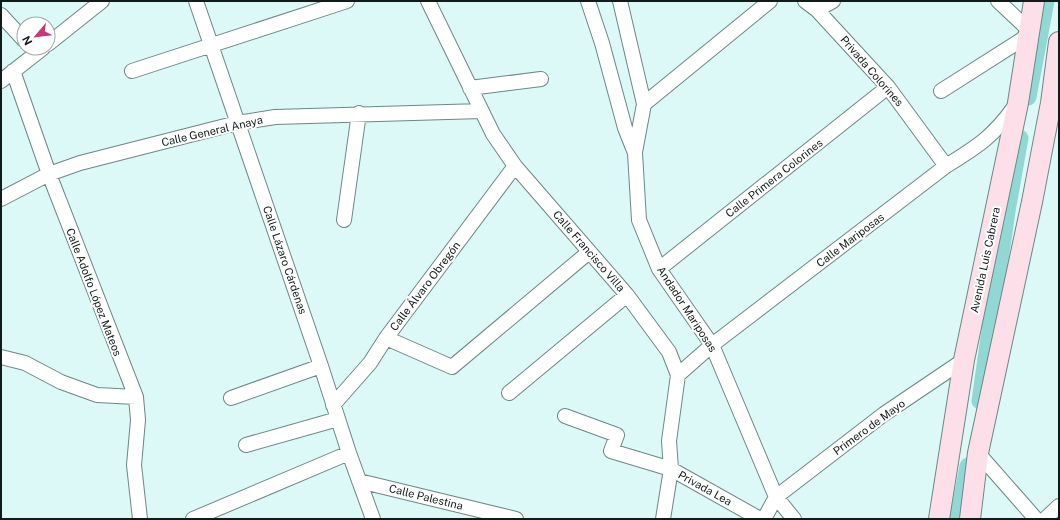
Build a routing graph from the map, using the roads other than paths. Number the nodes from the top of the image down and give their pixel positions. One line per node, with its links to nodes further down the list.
1 (102, 1): 16 (street)
2 (196, 1): 18 (street, Calle Lázaro Cárdenas)
3 (347, 1): 18 (street)
4 (428, 1): 25 (street, Calle Francisco Villa)
5 (588, 1): 33 (street, Andador Mariposas)
6 (620, 1): 28 (street)
7 (770, 1): 28 (street)
8 (805, 1): 12 (street, Privada Colorines)
9 (833, 1): 12 (street)
10 (998, 1): 15 (street)
11 (1034, 1): 15 (street, Avenida Luis Cabrera)
12 (817, 10): 24 (street, Privada Colorines)
13 (1, 15): 14 (street)
14 (16, 31)
15 (1029, 33): 26 (street); 27 (street, Avenida Luis Cabrera)
16 (56, 38)
17 (1059, 42): 29 (street)
18 (211, 45): 21 (street); 32 (street, Calle Lázaro Cárdenas)
19 (30, 56): 20 (street)
20 (13, 71): 23 (street); 36 (street, Calle Adolfo López Mateos)
21 (132, 71)
22 (541, 79): 25 (street)
23 (1, 80)
24 (888, 87): 35 (street, Privada Colorines); 40 (street, Calle Primera Colorines)
25 (470, 88): 30 (street, Calle Francisco Villa)
26 (941, 90)
27 (1018, 103): 35 (street, Calle Mariposas); 45 (street, Avenida Luis Cabrera)
28 (644, 104): 33 (street)
29 (1055, 104): 56 (street)
30 (482, 111): 31 (street, Calle General Anaya); 34 (street, Calle Francisco Villa)
31 (359, 113): 32 (street, Calle General Anaya); 38 (street)
32 (238, 123): 36 (street, Calle General Anaya); 46 (street, Calle Lázaro Cárdenas)
33 (635, 153): 40 (street, Andador Mariposas)
34 (515, 166): 39 (street, Calle Francisco Villa); 42 (street, Calle Álvaro Obregón)
35 (946, 166): 43 (street, Calle Mariposas)
36 (49, 174): 37 (street, Calle General Anaya); 49 (street, Calle Adolfo López Mateos)
37 (1, 199)
38 (344, 220)
39 (588, 252): 41 (street, Calle Francisco Villa); 42 (street)
40 (659, 269): 43 (street, Andador Mariposas)
41 (627, 295): 47 (street, Calle Francisco Villa); 48 (street)
42 (386, 338): 51 (street, Calle Álvaro Obregón)
43 (712, 346): 47 (street, Calle Mariposas); 59 (street, Andador Mariposas)
44 (1, 357): 49 (street)
45 (964, 360): 59 (street, Primero de Mayo); 69 (street, Avenida Luis Cabrera)
46 (321, 366): 50 (street); 51 (street, Calle Lázaro Cárdenas)
47 (678, 375): 57 (street, Calle Francisco Villa)
48 (509, 394)
49 (136, 397): 61 (street, Calle Adolfo López Mateos)
50 (232, 398)
51 (333, 405): 53 (street, Calle Lázaro Cárdenas)
52 (565, 416): 57 (street, Privada Lea)
53 (338, 420): 54 (street); 55 (street, Calle Lázaro Cárdenas)
54 (246, 445)
55 (349, 453): 58 (street, Calle Lázaro Cárdenas); 62 (street)
56 (978, 453): 70 (street); 71 (street)
57 (672, 469): 65 (street, Calle Francisco Villa); 66 (street, Privada Lea)
58 (359, 481): 63 (street, Calle Lázaro Cárdenas); 64 (street, Calle Palestina)
59 (776, 497): 67 (street); 68 (street)
60 (1059, 506): 72 (street)
61 (140, 519)
62 (193, 519)
63 (373, 519)
64 (516, 519)
65 (663, 519)
66 (760, 519)
67 (764, 519)
68 (794, 519)
69 (939, 519)
70 (970, 519)
71 (1036, 519)
72 (1045, 519)

